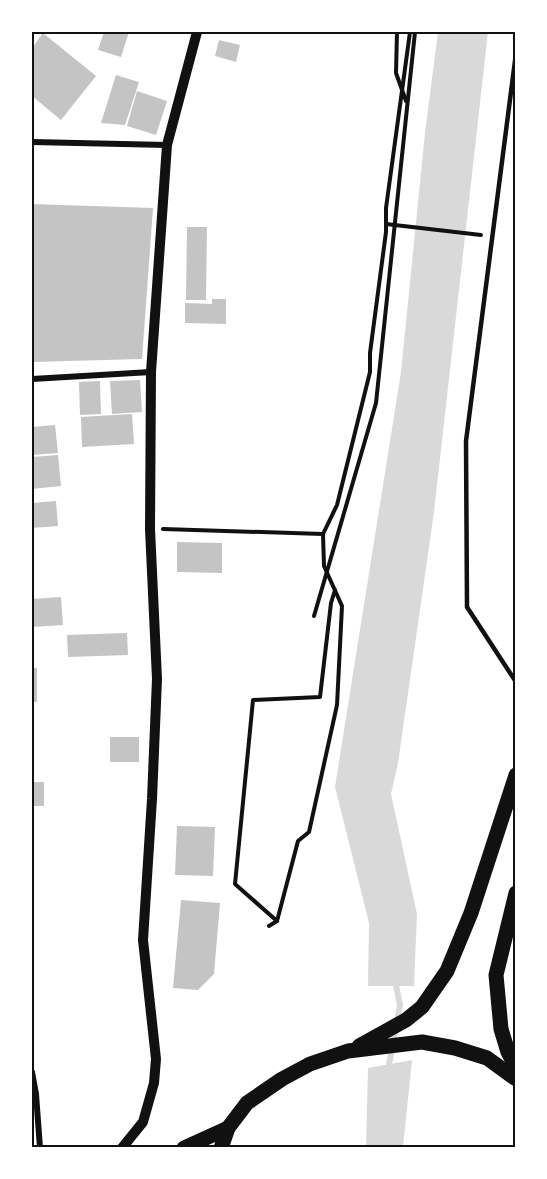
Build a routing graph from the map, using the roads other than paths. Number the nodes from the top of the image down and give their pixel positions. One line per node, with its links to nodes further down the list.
1 (197, 32): 4 (street)
2 (516, 53): 7 (lane)
3 (32, 142): 4 (street)
4 (167, 146): 5 (street)
5 (151, 372): 6 (street); 16 (street)
6 (32, 379)
7 (516, 682)
8 (516, 775): 10 (main road)
9 (516, 893): 11 (main road)
10 (348, 1051): 13 (main road); 14 (main road)
11 (516, 1067)
12 (32, 1072): 15 (street)
13 (516, 1079)
14 (228, 1128): 17 (main road); 18 (main road)
15 (40, 1148)
16 (122, 1148)
17 (184, 1148)
18 (221, 1148)

